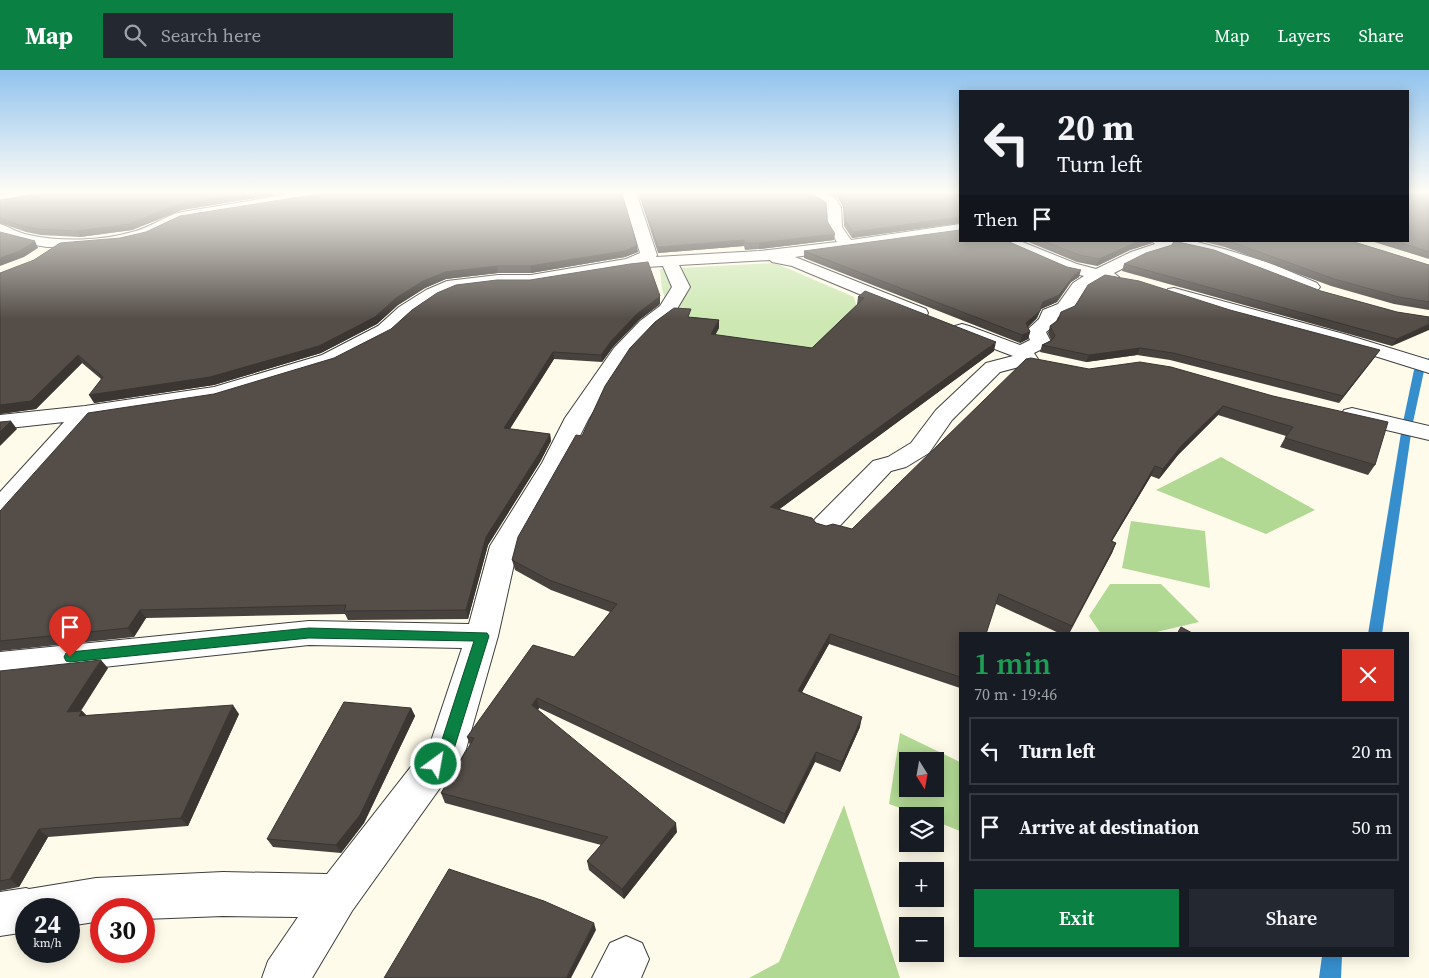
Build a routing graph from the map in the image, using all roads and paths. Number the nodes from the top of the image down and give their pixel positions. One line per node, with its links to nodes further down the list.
1 (11, 234): 6 (street)
2 (139, 234): 6 (street)
3 (642, 234): 14 (street)
4 (840, 234): 10 (street)
5 (917, 234): 10 (street)
6 (61, 242): 12 (street)
7 (1008, 242): 15 (street)
8 (1162, 242): 15 (street)
9 (1177, 242): 18 (street)
10 (846, 245): 11 (street)
11 (759, 256): 13 (street); 19 (street)
12 (36, 259)
13 (669, 261): 14 (street); 27 (street)
14 (630, 263): 22 (street)
15 (1098, 274): 16 (street); 19 (street)
16 (1124, 279)
17 (1156, 288): 20 (street)
18 (1324, 292)
19 (1032, 358): 26 (street)
20 (1429, 367)
21 (1332, 410): 24 (street)
22 (84, 413): 23 (street); 25 (street)
23 (0, 422)
24 (1429, 433)
25 (0, 508)
26 (825, 525)
27 (482, 636): 28 (street); 29 (street)
28 (0, 665)
29 (337, 896): 30 (street); 33 (street)
30 (80, 902)
31 (15, 912): 32 (street)
32 (0, 914)
33 (285, 978)

